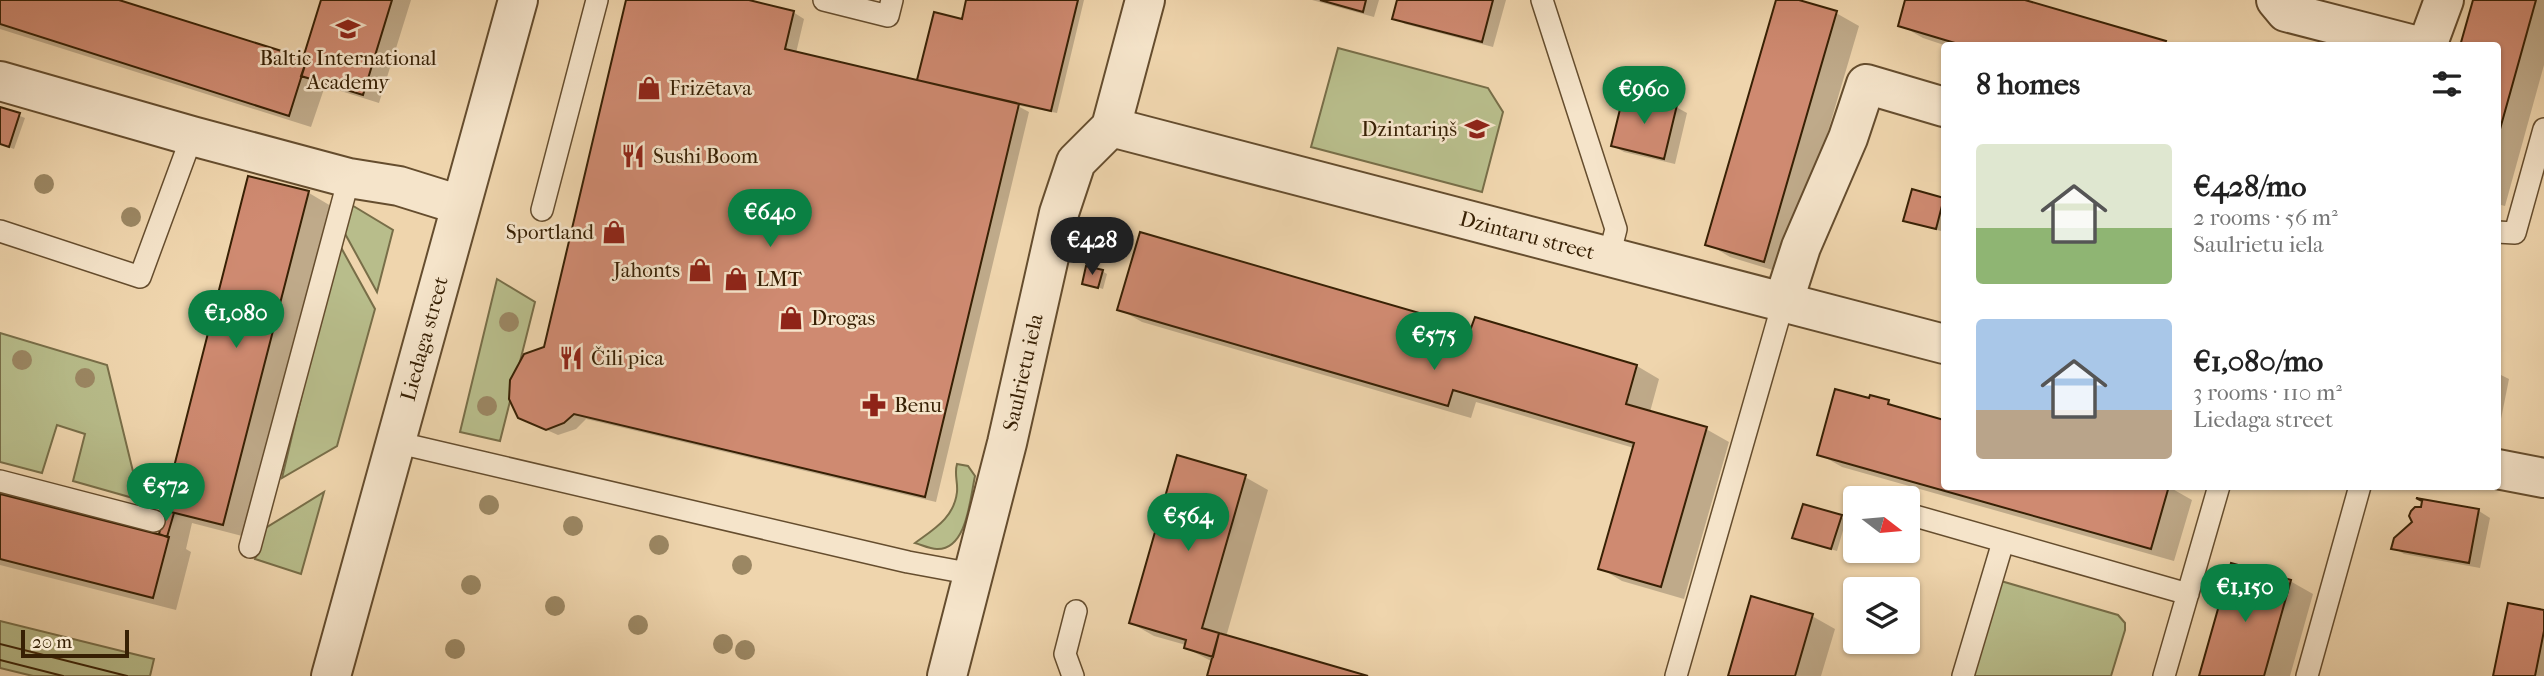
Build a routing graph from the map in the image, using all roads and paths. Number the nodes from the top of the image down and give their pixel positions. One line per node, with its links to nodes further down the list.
1 (518, 0): 17 (street, Liedaga street)
2 (597, 0): 18 (lane)
3 (824, 0): 4 (lane)
4 (892, 0)
5 (1145, 0): 13 (street)
6 (1542, 0): 21 (lane)
7 (2276, 0): 9 (street)
8 (2444, 0): 10 (street)
9 (2402, 42)
10 (2428, 42)
11 (0, 81): 15 (street)
12 (1941, 106): 22 (street)
13 (1111, 127): 21 (street, Dzintaru street); 34 (street, Saulrietu iela)
14 (2544, 129): 20 (lane)
15 (192, 136): 16 (street); 19 (lane)
16 (349, 178): 17 (street); 33 (lane)
17 (460, 205): 24 (street, Liedaga street)
18 (542, 210)
19 (0, 231)
20 (2501, 232)
21 (1609, 256): 22 (street, Dzintaru street)
22 (1783, 303): 23 (street, Dzintaru street); 40 (lane)
23 (1941, 343)
24 (395, 442): 34 (lane); 37 (street, Liedaga street)
25 (2501, 470): 26 (street)
26 (2544, 478)
27 (0, 481): 31 (lane)
28 (2218, 490): 35 (lane)
29 (2359, 490): 43 (lane)
30 (1920, 518): 32 (lane)
31 (154, 521)
32 (2003, 542): 35 (lane); 41 (lane)
33 (250, 547)
34 (973, 574): 38 (street, Saulrietu iela)
35 (2188, 594): 42 (lane)
36 (1076, 611): 39 (lane)
37 (331, 676)
38 (947, 676)
39 (1073, 676)
40 (1676, 676)
41 (1963, 676)
42 (2164, 676)
43 (2307, 676)

